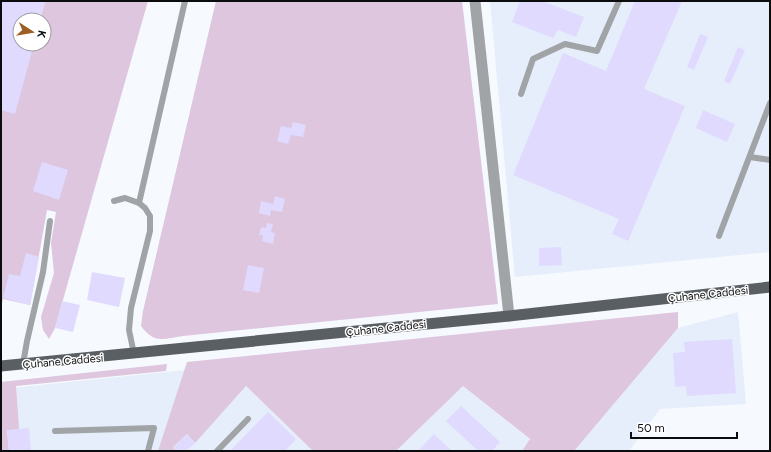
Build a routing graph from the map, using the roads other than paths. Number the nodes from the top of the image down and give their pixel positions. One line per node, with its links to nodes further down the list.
1 (185, 1): 9 (lane)
2 (475, 1): 13 (street)
3 (619, 1): 4 (lane)
4 (521, 94)
5 (770, 103): 6 (lane)
6 (750, 157): 7 (lane); 11 (lane)
7 (770, 160)
8 (114, 201): 9 (lane)
9 (139, 203): 14 (lane)
10 (50, 221): 15 (lane)
11 (719, 236)
12 (770, 287): 13 (main road, Çuhane Caddesi)
13 (509, 316): 14 (main road, Çuhane Caddesi)
14 (134, 354): 15 (main road, Çuhane Caddesi)
15 (23, 364): 16 (main road, Çuhane Caddesi)
16 (1, 366)
17 (248, 419): 20 (lane)
18 (55, 431): 19 (lane)
19 (148, 451)
20 (217, 451)

